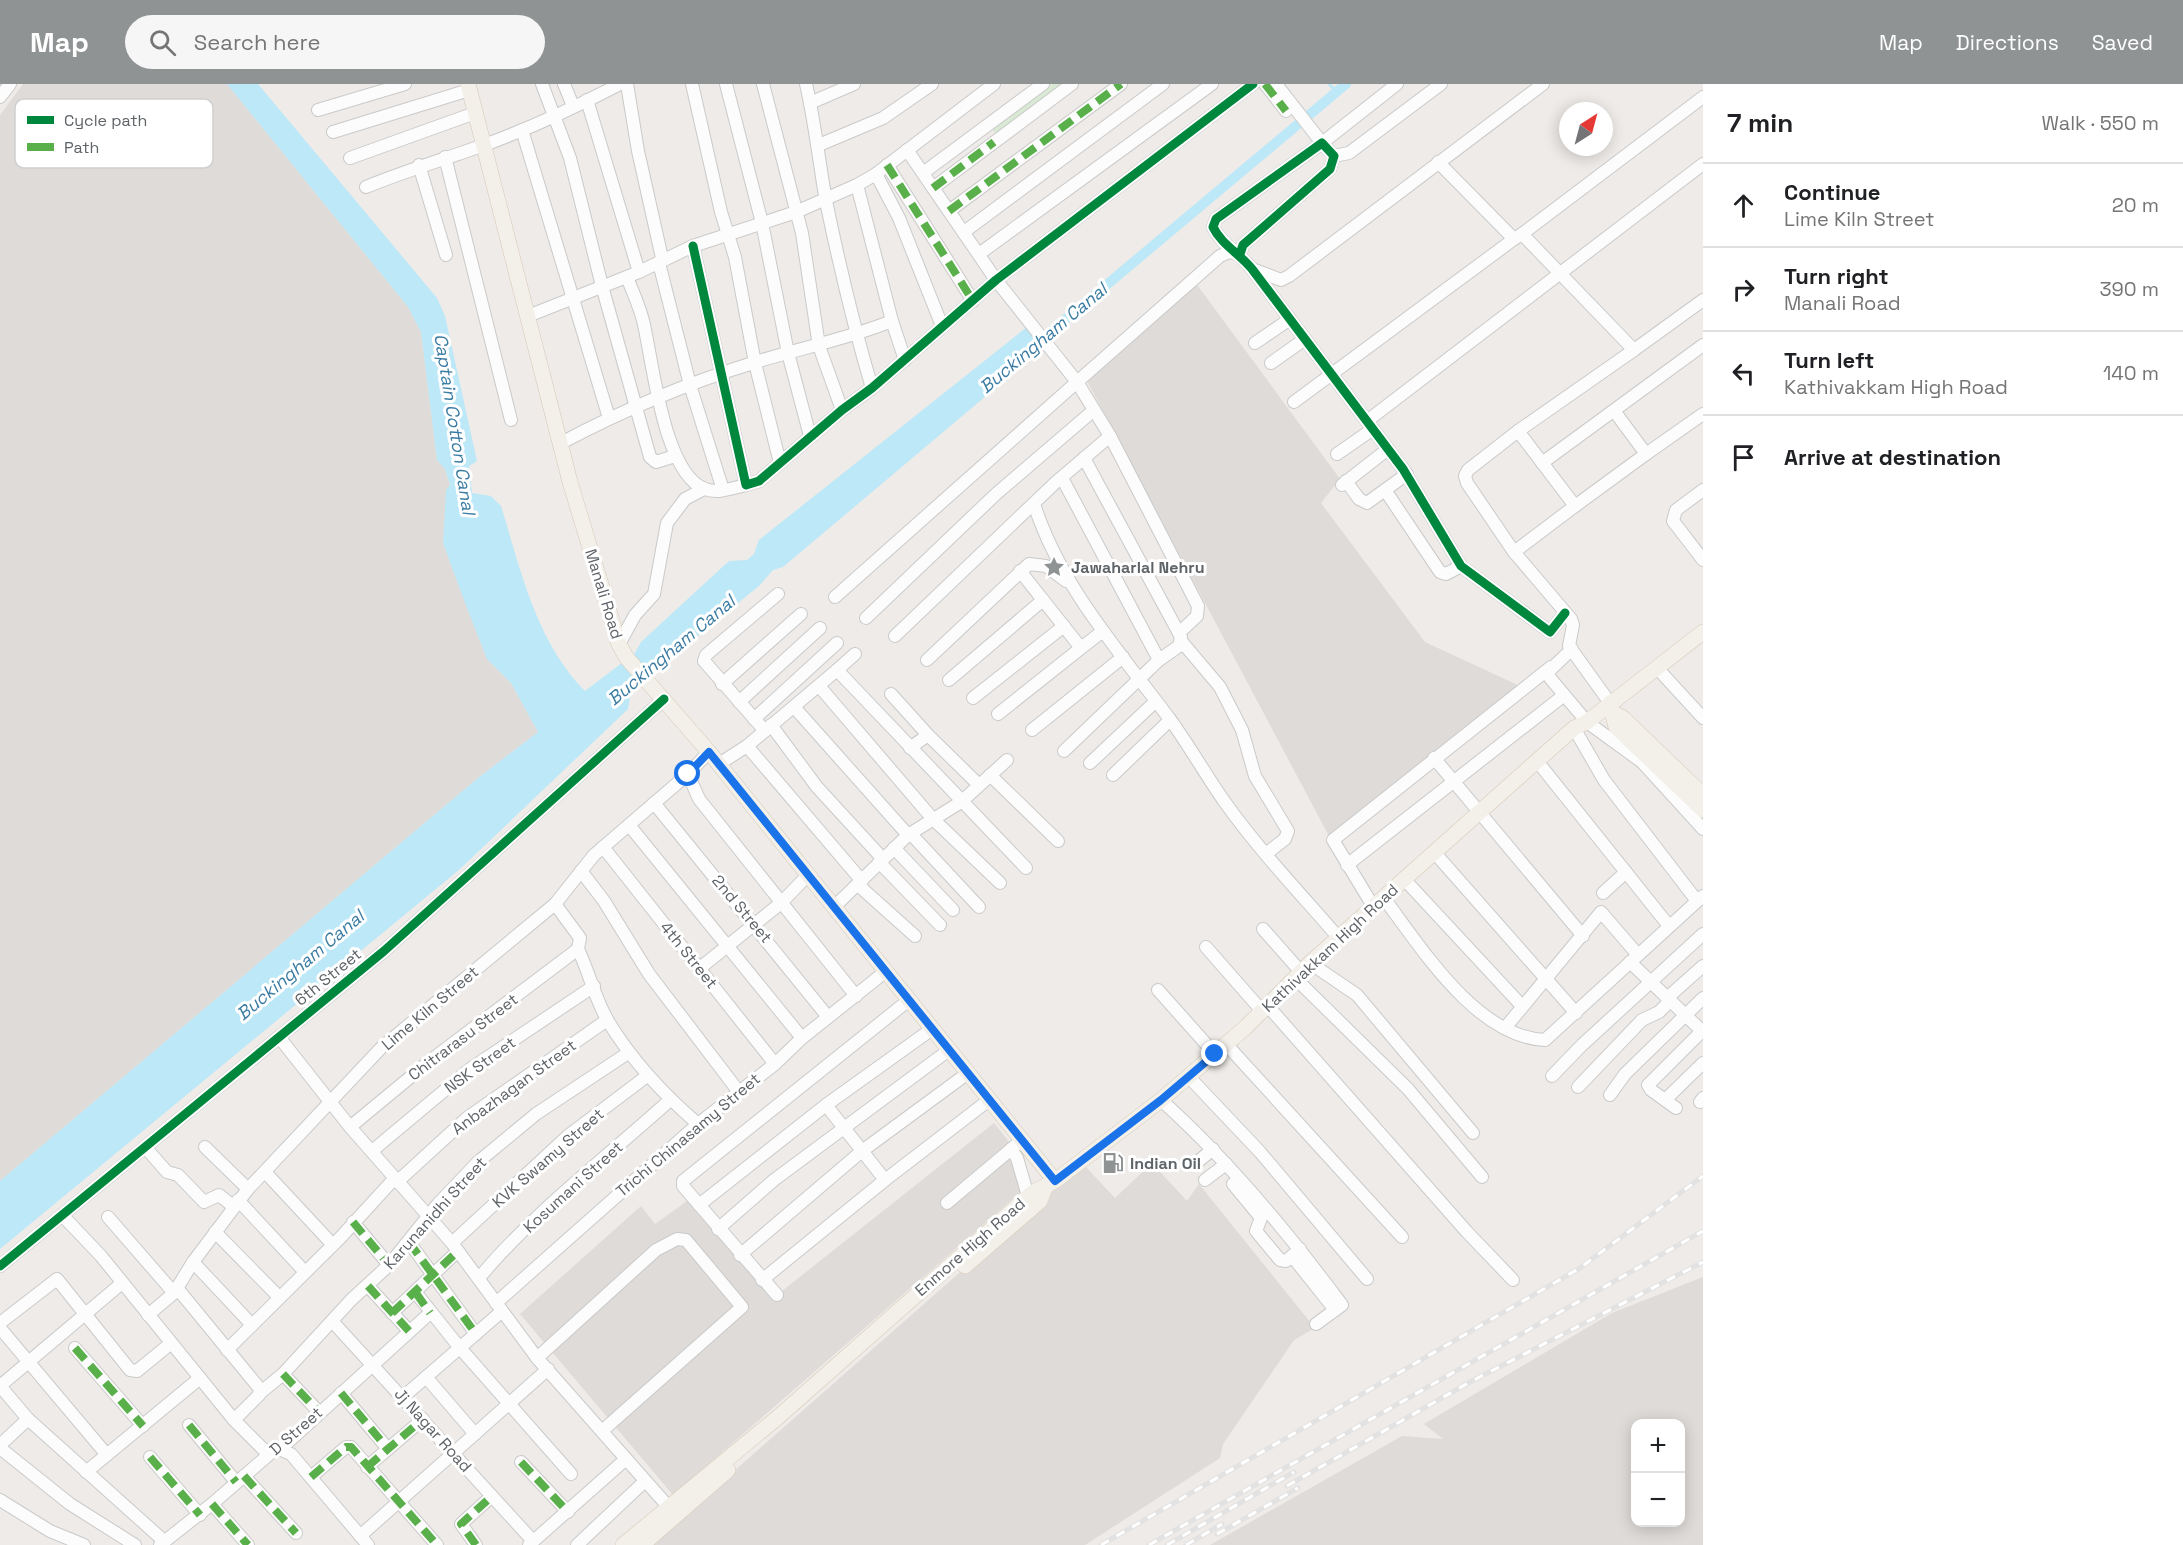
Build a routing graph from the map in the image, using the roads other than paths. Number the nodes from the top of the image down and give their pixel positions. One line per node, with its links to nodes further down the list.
1 (10, 84): 27 (street)
2 (405, 84): 32 (street)
3 (542, 84): 35 (street)
4 (564, 84): 31 (street)
5 (620, 84): 25 (street)
6 (627, 84): 67 (street)
7 (692, 84): 61 (street)
8 (726, 84): 59 (street)
9 (763, 84): 58 (street)
10 (806, 84): 30 (street)
11 (855, 84): 30 (street)
12 (932, 84): 42 (street)
13 (994, 84): 43 (street)
14 (1043, 84): 36 (street)
15 (1072, 84): 40 (street)
16 (1121, 84): 57 (street)
17 (1163, 84): 60 (street)
18 (1212, 84): 64 (street)
19 (1253, 84): 71 (street)
20 (1265, 84): 33 (street)
21 (1397, 84): 39 (street)
22 (1441, 84): 44 (street)
23 (1543, 84): 47 (street)
24 (469, 87): 34 (main road, Manali Road); 38 (street)
25 (603, 88): 29 (street)
26 (1279, 89): 39 (street)
27 (0, 97)
28 (1703, 97): 62 (street)
29 (587, 100): 31 (street); 70 (street)
30 (810, 103): 42 (street)
31 (573, 106): 35 (street)
32 (318, 110)
33 (1286, 111)
34 (475, 113): 41 (main road, Manali Road); 46 (street)
35 (556, 116): 37 (street); 72 (street)
36 (983, 128): 40 (street); 51 (street)
37 (522, 130): 41 (street); 73 (street)
38 (333, 132)
39 (1320, 141): 44 (street); 65 (street)
40 (994, 142): 55 (street)
41 (484, 145): 45 (street); 76 (main road, Manali Road)
42 (819, 145): 56 (street)
43 (907, 150): 50 (street); 51 (street)
44 (1334, 156): 65 (street)
45 (445, 157): 49 (street); 103 (street)
46 (350, 158)
47 (1438, 162): 62 (street); 68 (street)
48 (1703, 164): 69 (street)
49 (419, 165): 54 (street); 66 (street)
50 (887, 165): 52 (street); 75 (street)
51 (923, 173): 55 (street)
52 (876, 174): 53 (street); 79 (street)
53 (857, 185): 56 (street); 78 (street)
54 (366, 187)
55 (933, 188): 57 (street)
56 (826, 199): 58 (street); 80 (street)
57 (949, 211): 60 (street)
58 (796, 212): 59 (street); 84 (street)
59 (762, 222): 61 (street); 86 (street)
60 (964, 232): 64 (street)
61 (728, 234): 63 (street); 88 (street)
62 (1518, 236): 69 (street); 91 (street)
63 (693, 246): 67 (street); 90 (street)
64 (979, 254): 71 (street)
65 (1240, 254): 68 (street); 92 (street)
66 (446, 255)
67 (659, 263): 70 (street); 93 (street)
68 (1252, 269): 77 (street)
69 (1559, 273): 85 (street); 104 (street)
70 (633, 275): 72 (street); 95 (street)
71 (996, 280): 75 (street); 92 (street)
72 (602, 286): 73 (street); 97 (street)
73 (571, 298): 76 (street); 102 (street)
74 (1703, 300): 85 (street)
75 (973, 301): 79 (street)
76 (528, 316): 108 (main road, Manali Road)
77 (1290, 319): 81 (street); 82 (street)
78 (892, 321): 80 (street); 87 (street)
79 (942, 326): 87 (street)
80 (856, 335): 84 (street); 94 (street)
81 (1305, 339): 89 (street); 91 (street)
82 (1255, 343)
83 (1703, 345): 100 (street)
84 (819, 346): 86 (street); 98 (street)
85 (1634, 350): 105 (street)
86 (788, 353): 88 (street); 106 (street)
87 (905, 360): 94 (street)
88 (755, 363): 90 (street); 115 (street)
89 (1271, 363)
90 (723, 374): 93 (street); 118 (street)
91 (1332, 374): 96 (street); 104 (street)
92 (1077, 382): 99 (street); 131 (street)
93 (690, 385): 95 (street); 120 (street)
94 (872, 388): 98 (street)
95 (658, 397): 97 (street); 112 (street)
96 (1294, 402)
97 (635, 408): 102 (street); 112 (street)
98 (842, 410): 106 (street)
99 (1094, 410): 107 (street); 135 (street)
100 (1615, 412): 111 (street); 114 (street)
101 (1703, 414): 111 (street)
102 (609, 418): 108 (street)
103 (511, 420)
104 (1370, 425): 109 (street); 110 (street)
105 (1518, 431): 114 (street); 125 (street)
106 (810, 436): 115 (street)
107 (1110, 436): 113 (street); 141 (street)
108 (561, 443): 145 (main road, Manali Road)
109 (1388, 448): 116 (street); 121 (street)
110 (1337, 454)
111 (1646, 454): 124 (street)
112 (675, 456): 119 (street)
113 (1084, 458): 117 (street); 141 (street)
114 (1542, 463): 124 (street)
115 (780, 464): 118 (street)
116 (1407, 474): 121 (street); 127 (street)
117 (1062, 478): 123 (street); 149 (street)
118 (746, 485): 120 (street)
119 (704, 489): 120 (street); 145 (street)
120 (723, 490)
121 (1385, 490): 127 (street)
122 (1703, 490): 126 (street)
123 (1034, 504): 129 (street); 140 (street)
124 (1575, 506): 125 (street)
125 (1514, 552): 133 (street)
126 (1703, 560)
127 (1461, 566): 133 (street)
128 (1020, 571): 129 (street); 132 (street); 148 (street)
129 (1072, 585): 138 (street)
130 (778, 594): 155 (street)
131 (835, 597)
132 (1043, 600): 136 (street); 153 (street)
133 (1565, 613): 144 (street)
134 (801, 614): 155 (street)
135 (866, 618)
136 (1064, 626): 143 (street); 159 (street)
137 (820, 628): 162 (street)
138 (1104, 631): 143 (street); 147 (street)
139 (1703, 632): 151 (main road, Kathivakkam High Road)
140 (895, 636)
141 (1180, 637): 149 (street); 199 (street)
142 (837, 643): 167 (street)
143 (1082, 648): 165 (street)
144 (1572, 649): 150 (street); 164 (street)
145 (623, 650): 160 (main road, Manali Road)
146 (855, 654): 152 (street, Lime Kiln Street)
147 (1123, 657): 154 (street); 171 (street)
148 (927, 660)
149 (1160, 660): 154 (street)
150 (1551, 668): 158 (street); 177 (street)
151 (1658, 669): 164 (main road, Kathivakkam High Road); 166 (street)
152 (837, 670): 156 (street, Lime Kiln Street); 174 (street)
153 (949, 680)
154 (1140, 681): 161 (street); 175 (street)
155 (723, 684): 162 (street)
156 (819, 686): 163 (street, Lime Kiln Street); 191 (street)
157 (891, 694): 172 (street)
158 (1563, 696): 169 (street); 184 (street)
159 (973, 698)
160 (664, 699): 176 (main road, Manali Road); 250 (street, 6th Street)
161 (1156, 701): 168 (street); 180 (street)
162 (739, 702): 167 (street)
163 (794, 707): 170 (street, Lime Kiln Street); 194 (street)
164 (1612, 708): 169 (main road, Kathivakkam High Road); 186 (main road); 189 (main road)
165 (998, 714)
166 (1703, 718)
167 (754, 719): 170 (street)
168 (1170, 720): 183 (street); 199 (street)
169 (1580, 725): 179 (main road, Kathivakkam High Road); 193 (street); 210 (street)
170 (768, 728): 173 (street, Lime Kiln Street); 200 (street)
171 (1032, 730)
172 (928, 735): 174 (street); 185 (street)
173 (747, 746): 176 (street, Lime Kiln Street); 207 (street)
174 (910, 748): 187 (street)
175 (1064, 752)
176 (714, 758): 181 (street, Lime Kiln Street); 205 (main road, Manali Road)
177 (1434, 758): 184 (street); 201 (street)
178 (1007, 760): 182 (street)
179 (1537, 761): 190 (main road, Kathivakkam High Road); 204 (street)
180 (1090, 763)
181 (688, 774): 188 (street, Lime Kiln Street); 212 (street)
182 (990, 775): 185 (street); 195 (street)
183 (1113, 776)
184 (1454, 783): 190 (street); 201 (street)
185 (979, 785): 187 (street)
186 (1703, 795)
187 (961, 802): 191 (street); 202 (street)
188 (654, 803): 192 (street, Lime Kiln Street); 217 (street, 2nd Street)
189 (1703, 810)
190 (1479, 812): 198 (main road, Kathivakkam High Road); 223 (street)
191 (932, 818): 194 (street); 208 (street)
192 (629, 825): 196 (street, Lime Kiln Street); 225 (street)
193 (1703, 829)
194 (909, 834): 197 (street); 215 (street)
195 (1058, 841)
196 (603, 847): 203 (street, Lime Kiln Street); 230 (street, 4th Street)
197 (894, 848): 200 (street); 216 (street)
198 (1434, 852): 206 (main road, Kathivakkam High Road); 233 (street)
199 (1267, 853): 224 (street)
200 (881, 860): 207 (street); 218 (street)
201 (1347, 864): 211 (street)
202 (1026, 868)
203 (581, 872): 213 (street, Lime Kiln Street); 262 (street)
204 (1626, 872): 209 (street); 219 (street)
205 (808, 875): 212 (street); 214 (main road, Manali Road)
206 (1404, 879): 211 (main road, Kathivakkam High Road); 241 (street)
207 (860, 883): 214 (street); 222 (street)
208 (1000, 883)
209 (1603, 894)
210 (1700, 898): 219 (street)
211 (1378, 902): 224 (main road, Kathivakkam High Road); 247 (street)
212 (781, 903): 217 (street); 237 (street)
213 (555, 904): 227 (street); 268 (street, Lime Kiln Street)
214 (834, 907): 232 (main road, Manali Road)
215 (979, 907)
216 (953, 910)
217 (754, 924): 225 (street); 245 (street, 2nd Street)
218 (940, 925)
219 (1669, 926): 228 (street)
220 (1263, 929): 231 (street)
221 (1703, 934): 234 (street)
222 (915, 936)
223 (1582, 936): 228 (street); 233 (street)
224 (1338, 938): 231 (main road, Kathivakkam High Road)
225 (727, 947): 230 (street); 251 (street)
226 (1206, 947): 242 (street)
227 (578, 949): 235 (street); 272 (street, Chitrarasu Street)
228 (1634, 958): 234 (street); 243 (street)
229 (1703, 966): 239 (street)
230 (700, 968): 256 (street, 4th Street)
231 (1302, 971): 242 (main road, Kathivakkam High Road); 274 (street); 284 (street)
232 (885, 972): 237 (street, Trichi Chinasamy Street); 240 (main road, Manali Road)
233 (1545, 979): 241 (street); 243 (street)
234 (1651, 982): 239 (street); 260 (street)
235 (594, 986): 246 (street); 279 (street, NSK Street)
236 (1158, 990): 252 (street)
237 (856, 996): 245 (street, Trichi Chinasamy Street)
238 (1703, 998): 244 (street)
239 (1669, 999): 244 (street); 261 (street)
240 (909, 1000): 248 (main road, Manali Road); 293 (street)
241 (1522, 1006): 247 (street)
242 (1264, 1008): 252 (main road, Kathivakkam High Road); 317 (street)
243 (1576, 1013): 247 (street)
244 (1685, 1014): 249 (street); 263 (street)
245 (828, 1017): 251 (street, Trichi Chinasamy Street)
246 (607, 1020): 254 (street); 285 (street, Anbazhagan Street)
247 (1504, 1028)
248 (932, 1029): 253 (main road, Manali Road); 269 (street)
249 (1703, 1031): 267 (street)
250 (279, 1037): 268 (street); 276 (street, 6th Street)
251 (802, 1038): 256 (street, Trichi Chinasamy Street)
252 (1220, 1049): 259 (main road, Kathivakkam High Road); 302 (street)
253 (949, 1050): 257 (main road, Manali Road); 273 (street)
254 (628, 1053): 258 (street); 296 (street, Karunanidhi Street)
255 (1703, 1063): 267 (street)
256 (775, 1064): 262 (street, Trichi Chinasamy Street)
257 (968, 1073): 265 (main road, Manali Road); 280 (street)
258 (647, 1076): 264 (street); 306 (street, KVK Swamy Street)
259 (1188, 1076): 266 (main road, Kathivakkam High Road); 315 (street)
260 (1552, 1076)
261 (1578, 1087)
262 (739, 1092): 271 (street, Trichi Chinasamy Street)
263 (1610, 1095)
264 (670, 1100): 271 (street); 314 (street, Kosumani Street)
265 (989, 1100): 275 (main road, Manali Road); 286 (street)
266 (1161, 1100): 278 (street); 288 (main road, Kathivakkam High Road)
267 (1665, 1100): 270 (street)
268 (331, 1104): 272 (street); 283 (street, Lime Kiln Street)
269 (826, 1105): 273 (street); 293 (street)
270 (1676, 1108)
271 (698, 1124): 324 (street, Trichi Chinasamy Street)
272 (350, 1127): 279 (street)
273 (842, 1127): 280 (street); 299 (street)
274 (1473, 1133)
275 (1017, 1145): 288 (main road, Manali Road); 290 (street); 292 (street)
276 (146, 1147): 291 (street); 294 (street, 6th Street)
277 (205, 1147): 289 (street)
278 (1213, 1149): 281 (street); 282 (street)
279 (372, 1151): 285 (street)
280 (862, 1151): 286 (street); 308 (street)
281 (1195, 1164)
282 (1229, 1167): 287 (street); 297 (street)
283 (265, 1172): 289 (street, Lime Kiln Street); 304 (street)
284 (1482, 1177)
285 (396, 1180): 296 (street); 298 (street, Anbazhagan Street)
286 (885, 1180): 316 (street)
287 (1205, 1180)
288 (1050, 1184): 290 (main road, Enmore High Road); 376 (main road, Enmore High Road)
289 (248, 1188): 291 (street, Lime Kiln Street)
290 (1028, 1196): 376 (main road, Enmore High Road)
291 (236, 1203): 301 (street, Lime Kiln Street); 312 (street)
292 (947, 1203)
293 (699, 1205): 299 (street)
294 (62, 1215): 311 (street, 6th Street); 318 (street)
295 (108, 1216): 320 (street)
296 (428, 1217): 303 (street, Karunanidhi Street); 306 (street)
297 (1266, 1218): 300 (street); 305 (street)
298 (353, 1222): 304 (street, Anbazhagan Street); 310 (street)
299 (718, 1229): 308 (street)
300 (1286, 1231): 305 (street); 307 (street)
301 (214, 1232): 309 (street, Lime Kiln Street); 323 (street)
302 (1402, 1237)
303 (409, 1242): 310 (street, Karunanidhi Street); 313 (street)
304 (333, 1245): 312 (street, Anbazhagan Street)
305 (1269, 1246): 307 (street)
306 (455, 1247): 313 (street, KVK Swamy Street); 314 (street)
307 (1296, 1253): 330 (street)
308 (740, 1255): 316 (street)
309 (193, 1262): 320 (street, Lime Kiln Street); 331 (street)
310 (389, 1265): 319 (street, Karunanidhi Street)
311 (0, 1266)
312 (305, 1272): 323 (street, Anbazhagan Street)
313 (433, 1273): 321 (street, KVK Swamy Street); 333 (street)
314 (479, 1278): 324 (street)
315 (1367, 1279)
316 (762, 1280): 322 (street)
317 (1513, 1280)
318 (122, 1283): 326 (street); 328 (street)
319 (368, 1286): 327 (street); 329 (street, Karunanidhi Street)
320 (176, 1291): 328 (street, Lime Kiln Street); 337 (street)
321 (416, 1293): 325 (street); 327 (street, KVK Swamy Street)
322 (777, 1295)
323 (279, 1297): 331 (street, Anbazhagan Street)
324 (498, 1308): 333 (street, Trichi Chinasamy Street); 338 (street)
325 (430, 1312): 332 (street, D Street); 336 (street)
326 (86, 1313): 334 (street); 339 (street); 339 (street)
327 (392, 1313): 332 (street)
328 (148, 1315): 334 (street)
329 (332, 1320): 340 (street, Jj Nagar Road); 342 (street, Karunanidhi Street)
330 (1316, 1324)
331 (252, 1325): 337 (street, Anbazhagan Street)
332 (409, 1331): 340 (street, D Street)
333 (476, 1334): 336 (street, Trichi Chinasamy Street)
334 (170, 1344): 344 (street)
335 (75, 1348): 355 (street)
336 (459, 1348): 343 (street, Trichi Chinasamy Street); 349 (street)
337 (227, 1350): 346 (street)
338 (537, 1358): 341 (street); 356 (street)
339 (29, 1360): 345 (street); 362 (street)
340 (373, 1364): 347 (street, D Street); 348 (street, Jj Nagar Road)
341 (548, 1369): 349 (street); 356 (street)
342 (283, 1374): 346 (street, Karunanidhi Street); 350 (street)
343 (426, 1377): 348 (street, Trichi Chinasamy Street); 357 (street)
344 (200, 1378): 353 (street); 355 (street)
345 (0, 1386): 351 (street)
346 (260, 1393): 353 (street, Karunanidhi Street)
347 (341, 1393): 350 (street, D Street); 359 (street)
348 (403, 1397): 352 (street, Jj Nagar Road)
349 (509, 1404): 357 (street); 368 (street)
350 (318, 1411): 360 (street, D Street)
351 (28, 1419): 358 (street); 367 (street)
352 (423, 1419): 359 (street); 361 (street, Jj Nagar Road)
353 (234, 1420): 360 (street)
354 (189, 1425): 370 (street)
355 (143, 1426): 362 (street)
356 (602, 1431): 364 (street)
357 (475, 1434): 361 (street)
358 (0, 1446): 384 (street)
359 (388, 1449): 366 (street)
360 (273, 1451): 369 (street); 370 (street, D Street)
361 (453, 1452): 372 (street, Jj Nagar Road); 374 (street)
362 (107, 1455): 367 (street)
363 (150, 1457): 378 (street)
364 (626, 1459): 371 (street); 377 (street)
365 (521, 1462): 377 (street)
366 (367, 1467): 369 (street); 374 (street)
367 (86, 1472): 381 (street)
368 (571, 1474)
369 (311, 1477): 380 (street)
370 (240, 1479): 375 (street, D Street); 379 (street)
371 (644, 1482): 376 (street); 388 (street)
372 (492, 1496): 382 (street, Jj Nagar Road); 387 (street)
373 (0, 1500): 383 (street)
374 (399, 1501): 380 (street); 386 (street)
375 (212, 1504): 378 (street, D Street); 385 (street)
376 (671, 1511): 389 (main road, Enmore High Road); 390 (main road, Enmore High Road)
377 (568, 1512): 382 (street)
378 (200, 1515): 381 (street, D Street)
379 (296, 1533)
380 (364, 1541)
381 (162, 1543)
382 (531, 1543)
383 (84, 1545)
384 (135, 1545)
385 (248, 1545)
386 (437, 1545)
387 (476, 1545)
388 (577, 1545)
389 (623, 1545)
390 (642, 1545)

